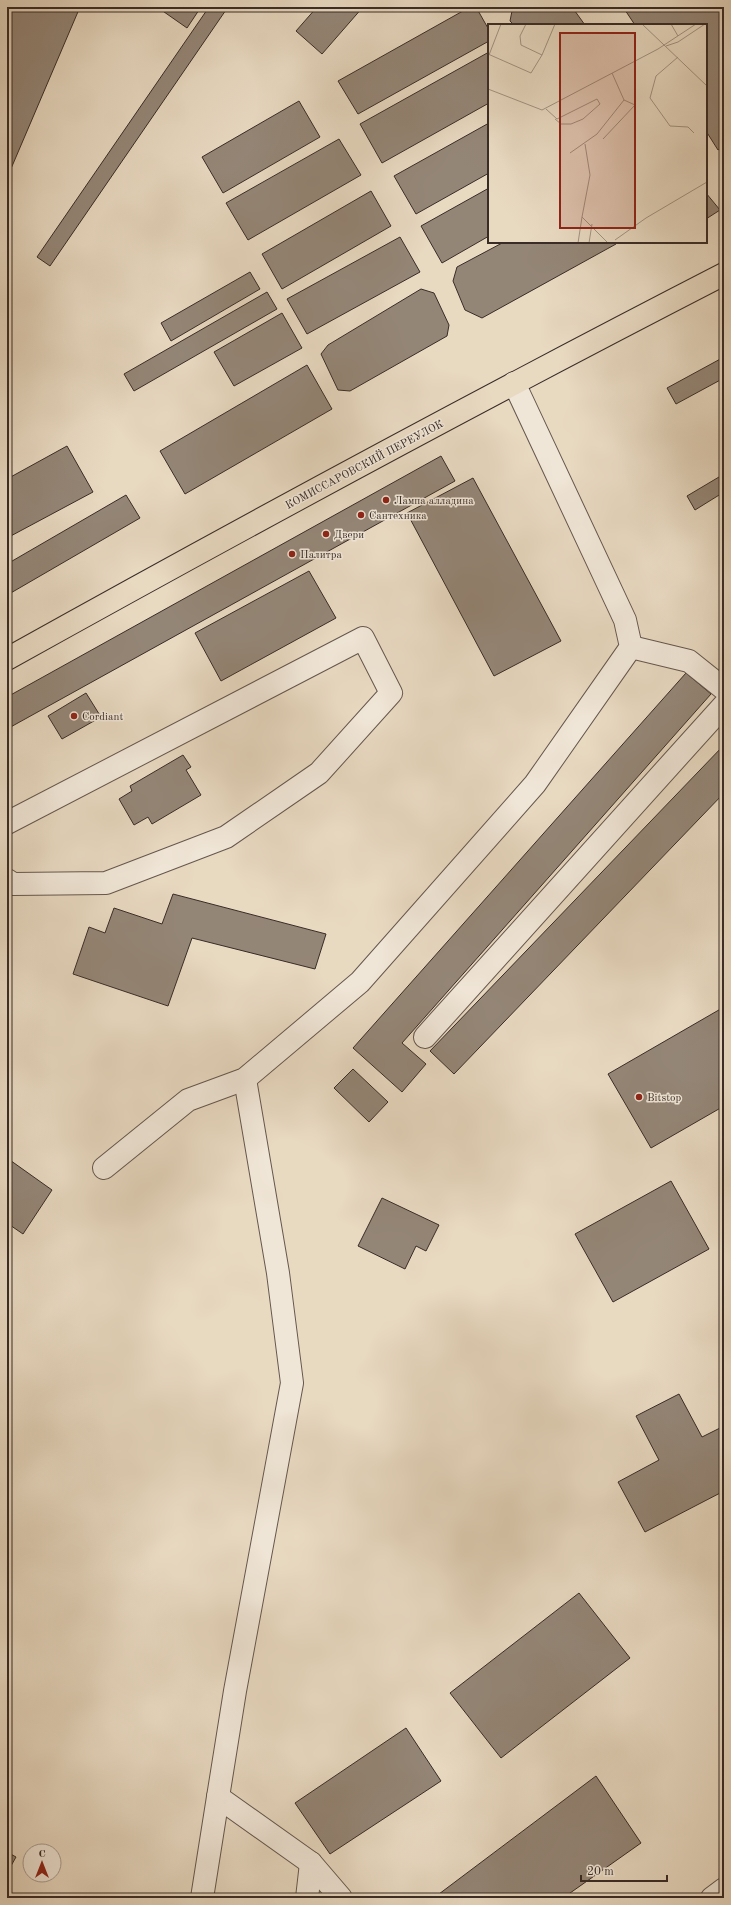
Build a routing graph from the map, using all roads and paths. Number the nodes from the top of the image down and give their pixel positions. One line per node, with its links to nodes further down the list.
1 (724, 274): 2 (main road, КОМИССАРОВСКИЙ ПЕРЕУЛОК)
2 (514, 384): 3 (lane); 4 (main road, КОМИССАРОВСКИЙ ПЕРЕУЛОК)
3 (631, 647): 5 (lane); 10 (lane)
4 (7, 659)
5 (724, 689)
6 (724, 705): 9 (lane)
7 (7, 823): 8 (lane)
8 (7, 880)
9 (425, 1037)
10 (245, 1079): 11 (lane); 12 (lane)
11 (104, 1168)
12 (218, 1797): 13 (lane); 15 (lane)
13 (311, 1862): 16 (lane); 17 (lane)
14 (724, 1889): 18 (lane)
15 (202, 1898)
16 (307, 1898)
17 (342, 1898)
18 (712, 1898)

